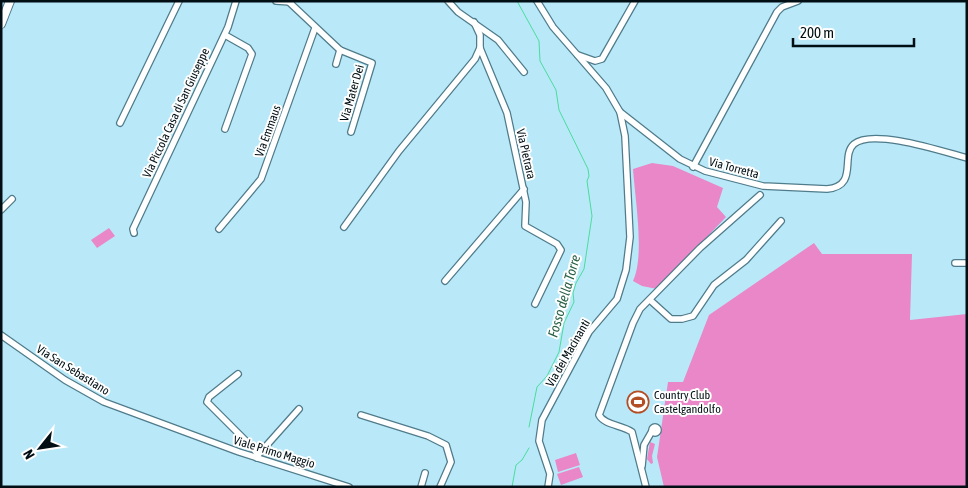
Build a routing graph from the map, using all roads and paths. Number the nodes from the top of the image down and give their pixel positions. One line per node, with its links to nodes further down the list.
1 (179, 1): 20 (street)
2 (236, 1): 13 (street, Via Piccola Casa di San Giuseppe)
3 (276, 1): 9 (street)
4 (448, 1): 10 (street)
5 (537, 1): 16 (street, Via Torretta)
6 (636, 1): 16 (street)
7 (798, 1): 24 (street)
8 (10, 2): 11 (main road)
9 (291, 2): 12 (street, Via Mater Dei)
10 (474, 22): 14 (street, Via Pietrara); 18 (street)
11 (1, 24)
12 (315, 28): 15 (street, Via Mater Dei); 31 (street, Via Emmaus)
13 (225, 35): 21 (street); 32 (street, Via Piccola Casa di San Giuseppe)
14 (480, 48): 25 (street, Via Pietrara); 30 (street)
15 (340, 50): 17 (street, Via Mater Dei); 22 (street, Via Mater Dei)
16 (578, 55): 19 (street, Via Torretta)
17 (336, 64)
18 (524, 72)
19 (620, 112): 24 (street, Via Torretta); 50 (street, Via dei Macinanti)
20 (120, 123)
21 (225, 129)
22 (350, 132)
23 (967, 158): 24 (street, Via Torretta)
24 (693, 167)
25 (524, 188): 35 (street); 37 (street, Via Pietrara)
26 (760, 195): 36 (street)
27 (12, 199): 28 (street)
28 (1, 210)
29 (781, 221): 36 (street)
30 (344, 227)
31 (219, 229)
32 (134, 233)
33 (955, 263): 34 (street)
34 (967, 264)
35 (445, 281)
36 (650, 300): 45 (street)
37 (535, 304)
38 (1, 335): 43 (street, Via San Sebastiano)
39 (238, 374): 44 (street)
40 (299, 409): 44 (street)
41 (361, 415): 49 (street)
42 (652, 431): 45 (street)
43 (194, 435): 44 (street, Viale Primo Maggio)
44 (258, 457): 47 (street, Viale Primo Maggio)
45 (641, 466): 51 (street)
46 (425, 473): 48 (street)
47 (349, 487)
48 (421, 487)
49 (440, 487)
50 (548, 487)
51 (646, 487)

